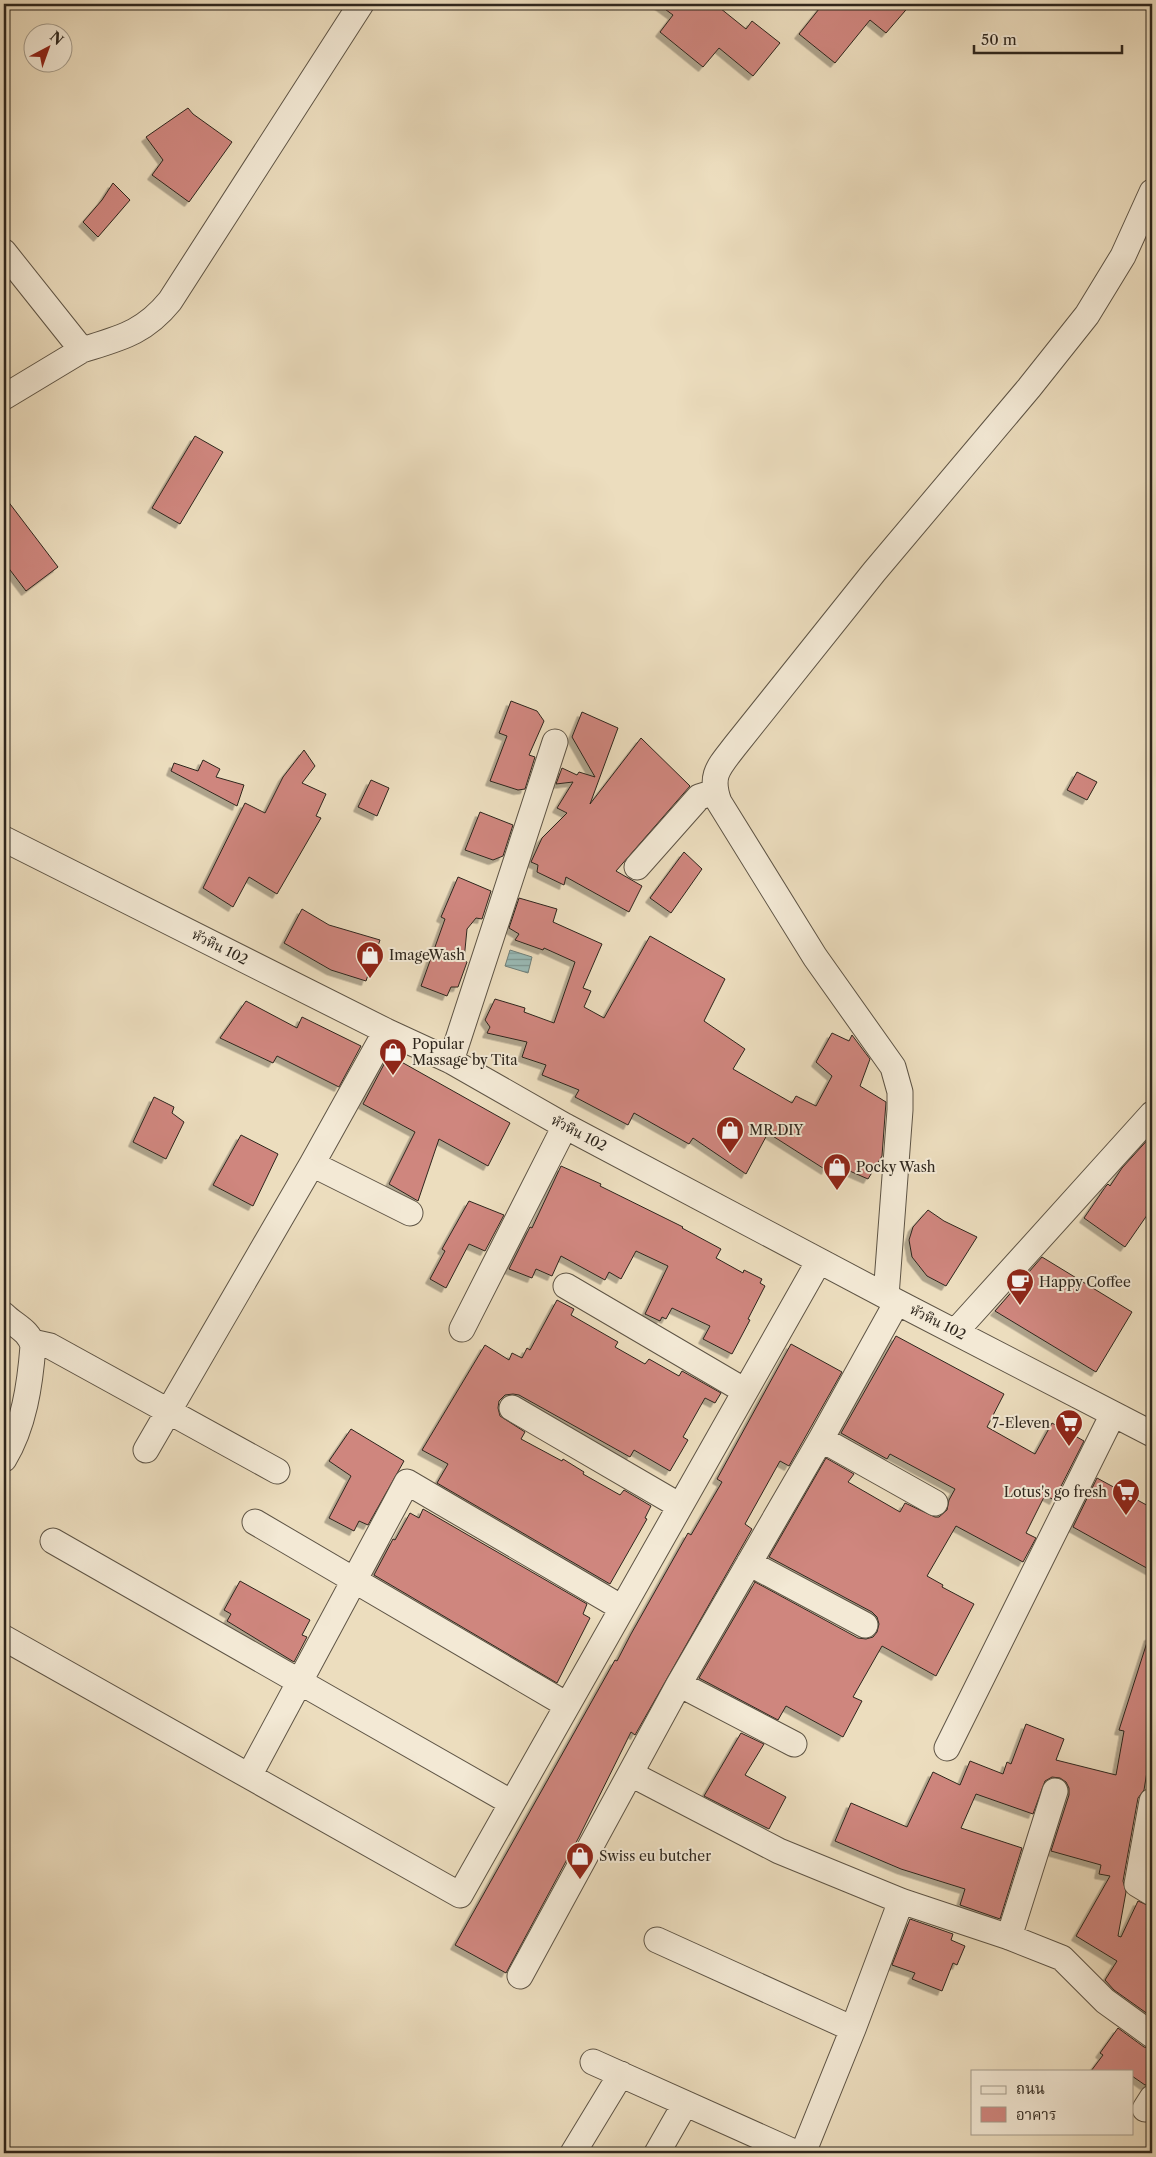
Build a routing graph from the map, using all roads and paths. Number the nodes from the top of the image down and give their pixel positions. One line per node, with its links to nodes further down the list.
1 (361, 4): 4 (street)
2 (1152, 192): 7 (street)
3 (4, 252): 4 (street)
4 (82, 350): 5 (street)
5 (4, 397)
6 (555, 742): 11 (street)
7 (715, 792): 9 (street); 18 (street)
8 (4, 839): 10 (street, หัวหิน 102)
9 (637, 867)
10 (386, 1031): 11 (street, หัวหิน 102); 14 (street)
11 (451, 1061): 13 (street, หัวหิน 102)
12 (1152, 1114): 21 (street)
13 (565, 1126): 16 (street, หัวหิน 102); 20 (street)
14 (312, 1164): 15 (street); 25 (street)
15 (410, 1213)
16 (819, 1260): 18 (street, หัวหิน 102); 23 (street)
17 (566, 1286): 23 (street)
18 (892, 1299): 21 (street, หัวหิน 102); 28 (street)
19 (4, 1315): 22 (street)
20 (462, 1329)
21 (956, 1331): 26 (street, หัวหิน 102)
22 (32, 1342): 25 (street); 30 (street)
23 (745, 1391): 33 (street)
24 (512, 1408): 33 (street)
25 (168, 1410): 29 (street); 31 (street)
26 (1113, 1414): 27 (street, หัวหิน 102); 45 (street)
27 (1152, 1434)
28 (821, 1439): 32 (street); 36 (street)
29 (146, 1450)
30 (4, 1459)
31 (277, 1471)
32 (935, 1503)
33 (680, 1506): 38 (street)
34 (255, 1522): 37 (street)
35 (53, 1541): 41 (street)
36 (749, 1563): 39 (street); 42 (street)
37 (354, 1580): 38 (street); 41 (street); 43 (street)
38 (622, 1608): 43 (street)
39 (865, 1625)
40 (4, 1638): 47 (street)
41 (299, 1682): 47 (street); 50 (street)
42 (679, 1684): 44 (street); 46 (street)
43 (567, 1705): 50 (street)
44 (794, 1744)
45 (947, 1748)
46 (631, 1774): 52 (street); 55 (street)
47 (248, 1776): 50 (street)
48 (1055, 1791): 53 (street)
49 (1152, 1801): 51 (street)
50 (512, 1803)
51 (1152, 1893)
52 (900, 1901): 53 (street); 56 (street)
53 (1009, 1937): 57 (street)
54 (657, 1940): 56 (street)
55 (520, 1976)
56 (853, 2029): 64 (street)
57 (1152, 2035)
58 (593, 2062): 59 (street)
59 (620, 2074): 60 (street); 61 (street)
60 (685, 2104): 62 (street); 63 (street)
61 (573, 2153)
62 (657, 2153)
63 (796, 2153)
64 (803, 2153)

